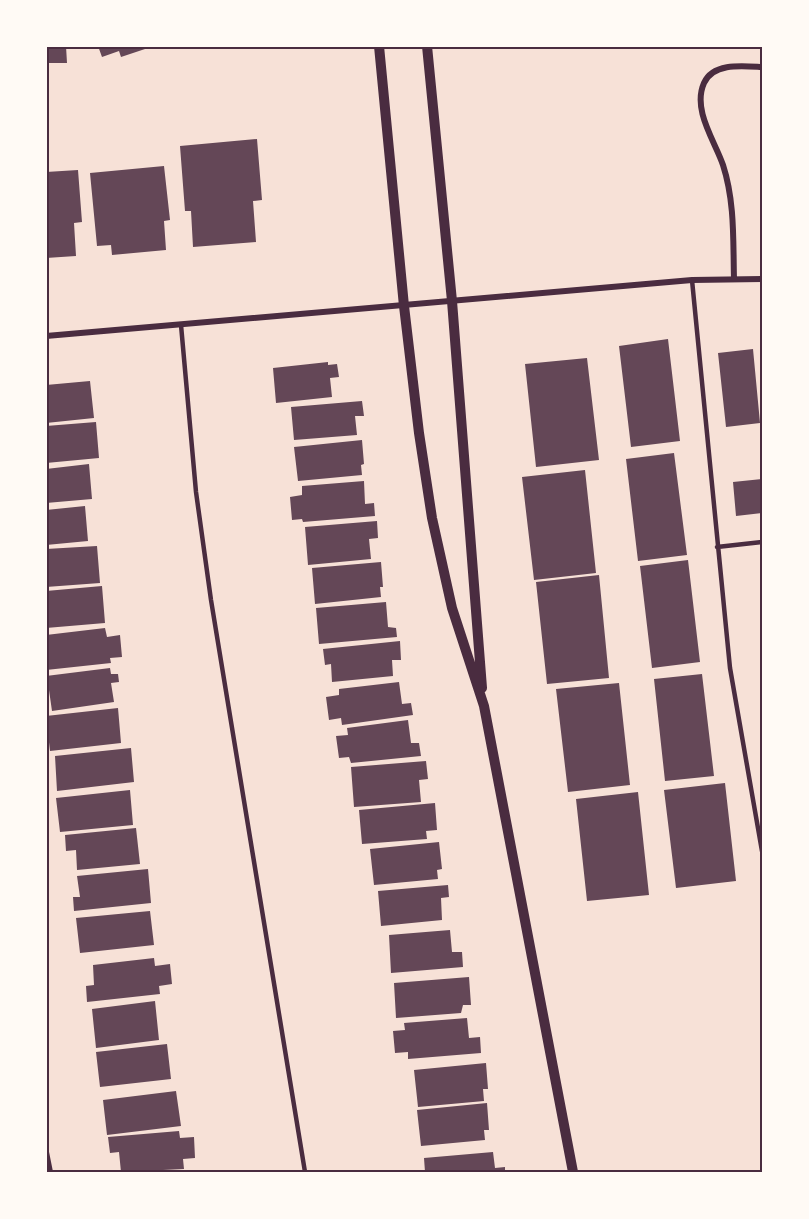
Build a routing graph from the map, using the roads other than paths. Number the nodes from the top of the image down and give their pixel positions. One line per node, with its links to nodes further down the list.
1 (379, 46): 8 (street)
2 (427, 46): 7 (street)
3 (762, 67): 4 (street)
4 (734, 279): 5 (street); 6 (street)
5 (762, 279)
6 (692, 280): 7 (street); 12 (lane)
7 (452, 302): 8 (street); 13 (street)
8 (404, 306): 9 (street); 13 (street)
9 (181, 325): 10 (street); 17 (lane)
10 (46, 336)
11 (762, 542): 12 (lane)
12 (717, 547): 14 (lane)
13 (484, 706): 18 (street)
14 (762, 851)
15 (46, 1152): 16 (street)
16 (50, 1173)
17 (305, 1173)
18 (573, 1173)

